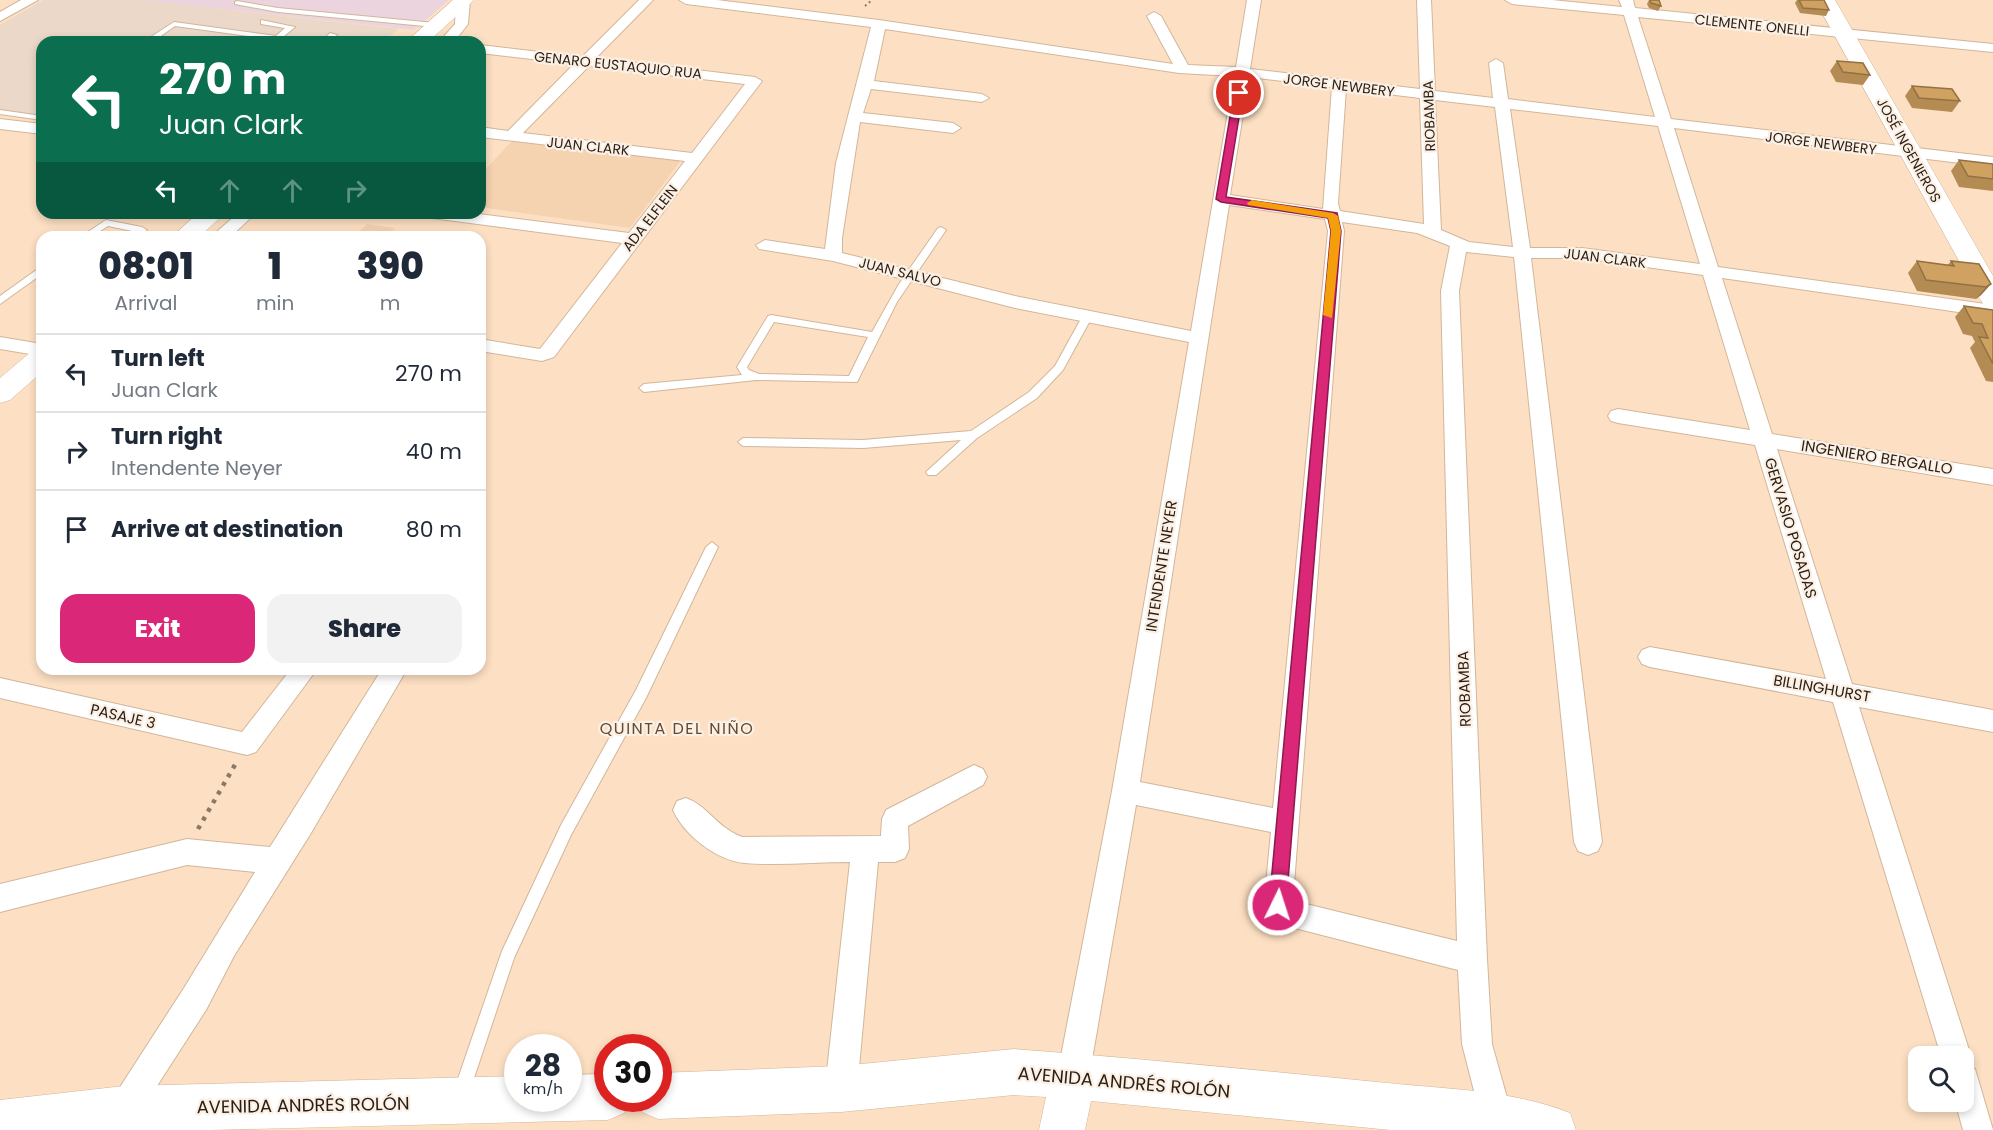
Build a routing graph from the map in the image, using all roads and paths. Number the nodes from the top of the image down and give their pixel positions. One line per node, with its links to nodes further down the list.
1 (31, 0): 13 (street)
2 (464, 0): 16 (street)
3 (646, 0): 23 (street)
4 (686, 0): 10 (street, JORGE NEWBERY)
5 (1254, 0): 26 (street, INTENDENTE NEYER)
6 (1424, 0): 30 (street, RIOBAMBA)
7 (1512, 0): 11 (street, CLEMENTE ONELLI)
8 (1825, 0): 17 (street, JOSÉ INGENIEROS)
9 (237, 3): 16 (lane)
10 (757, 4): 15 (street, JORGE NEWBERY)
11 (1628, 6): 17 (street, CLEMENTE ONELLI); 37 (street, GERVASIO POSADAS)
12 (1154, 16): 25 (street)
13 (0, 18)
14 (264, 22): 20 (lane)
15 (879, 24): 25 (street, JORGE NEWBERY); 28 (street)
16 (441, 34)
17 (1844, 34): 21 (street, CLEMENTE ONELLI); 41 (street, JOSÉ INGENIEROS)
18 (156, 36): 19 (lane)
19 (249, 36)
20 (279, 36)
21 (1993, 48)
22 (486, 50): 23 (street, GENARO EUSTAQUIO RUA)
23 (586, 63): 27 (street, GENARO EUSTAQUIO RUA); 40 (street)
24 (1496, 63): 32 (street)
25 (1184, 69): 26 (street, JORGE NEWBERY)
26 (1242, 72): 29 (street, JORGE NEWBERY); 44 (street, INTENDENTE NEYER)
27 (755, 81): 42 (street, ADA ELFLEIN)
28 (866, 84): 31 (street); 35 (street)
29 (1339, 85): 30 (street, JORGE NEWBERY); 45 (street)
30 (1428, 96): 32 (street, JORGE NEWBERY); 54 (street, RIOBAMBA)
31 (982, 98)
32 (1500, 104): 37 (street, JORGE NEWBERY); 58 (street)
33 (0, 112): 34 (lane)
34 (36, 117)
35 (854, 117): 39 (street); 59 (street)
36 (0, 124): 38 (street)
37 (1665, 125): 41 (street, JORGE NEWBERY); 60 (street, GERVASIO POSADAS)
38 (36, 128)
39 (953, 128)
40 (495, 135): 42 (street, JUAN CLARK)
41 (1911, 153): 43 (street, JORGE NEWBERY); 63 (street, JOSÉ INGENIEROS)
42 (696, 158): 55 (street, ADA ELFLEIN)
43 (1993, 162)
44 (1221, 199): 45 (street, JUAN CLARK); 68 (street, INTENDENTE NEYER)
45 (1333, 216): 54 (street, JUAN CLARK); 93 (street)
46 (206, 219): 52 (street)
47 (241, 219): 53 (street)
48 (478, 219): 55 (street)
49 (142, 230): 51 (lane)
50 (941, 230): 61 (lane)
51 (95, 231)
52 (191, 231)
53 (227, 231)
54 (1433, 232): 57 (street, JUAN CLARK)
55 (633, 239): 70 (street, ADA ELFLEIN)
56 (765, 245): 59 (street, JUAN SALVO)
57 (1459, 245): 58 (street, JUAN CLARK); 99 (street, RIOBAMBA)
58 (1522, 253): 60 (street, JUAN CLARK); 94 (street)
59 (834, 256): 61 (street, JUAN SALVO)
60 (1711, 272): 65 (street, JUAN CLARK); 78 (street, GERVASIO POSADAS)
61 (908, 273): 66 (street, JUAN SALVO); 67 (lane)
62 (36, 274): 64 (lane)
63 (1993, 299)
64 (0, 301)
65 (1993, 311)
66 (1087, 317): 68 (street, JUAN SALVO); 77 (lane)
67 (873, 334): 73 (lane); 73 (lane)
68 (1198, 338): 91 (street, INTENDENTE NEYER)
69 (0, 343): 71 (street)
70 (486, 346)
71 (36, 349)
72 (36, 362): 75 (street)
73 (758, 377): 74 (lane)
74 (644, 388)
75 (0, 393)
76 (1618, 416): 78 (street, INGENIERO BERGALLO)
77 (974, 435): 79 (lane); 80 (lane)
78 (1763, 439): 81 (street, INGENIERO BERGALLO); 87 (street, GERVASIO POSADAS)
79 (743, 442)
80 (932, 472)
81 (1993, 477)
82 (712, 547): 105 (lane)
83 (1650, 657): 87 (street, BILLINGHURST)
84 (299, 675): 89 (street)
85 (391, 675): 97 (street)
86 (0, 688): 89 (street, PASAJE 3)
87 (1842, 691): 88 (street, BILLINGHURST); 100 (street, GERVASIO POSADAS)
88 (1993, 721)
89 (247, 744): 96 (path)
90 (974, 777): 95 (street)
91 (1125, 791): 93 (street); 101 (street, INTENDENTE NEYER)
92 (686, 810): 95 (street)
93 (1284, 822): 99 (street)
94 (1588, 842)
95 (865, 851): 102 (street)
96 (187, 852): 97 (street); 98 (street)
97 (276, 861): 107 (street)
98 (6, 893)
99 (1472, 959): 109 (street, RIOBAMBA)
100 (1953, 1046)
101 (1073, 1077): 102 (street, AVENIDA ANDRÉS ROLÓN); 109 (street, AVENIDA ANDRÉS ROLÓN); 110 (street, INTENDENTE NEYER)
102 (841, 1089): 103 (street, AVENIDA ANDRÉS ROLÓN)
103 (672, 1095)
104 (594, 1098): 105 (street, AVENIDA ANDRÉS ROLÓN)
105 (458, 1103): 107 (street, AVENIDA ANDRÉS ROLÓN)
106 (1974, 1112): 112 (street)
107 (153, 1116): 108 (street, AVENIDA ANDRÉS ROLÓN)
108 (0, 1123)
109 (1499, 1124): 111 (street, AVENIDA ANDRÉS ROLÓN)
110 (1062, 1130)
111 (1553, 1130)
112 (1979, 1130)

